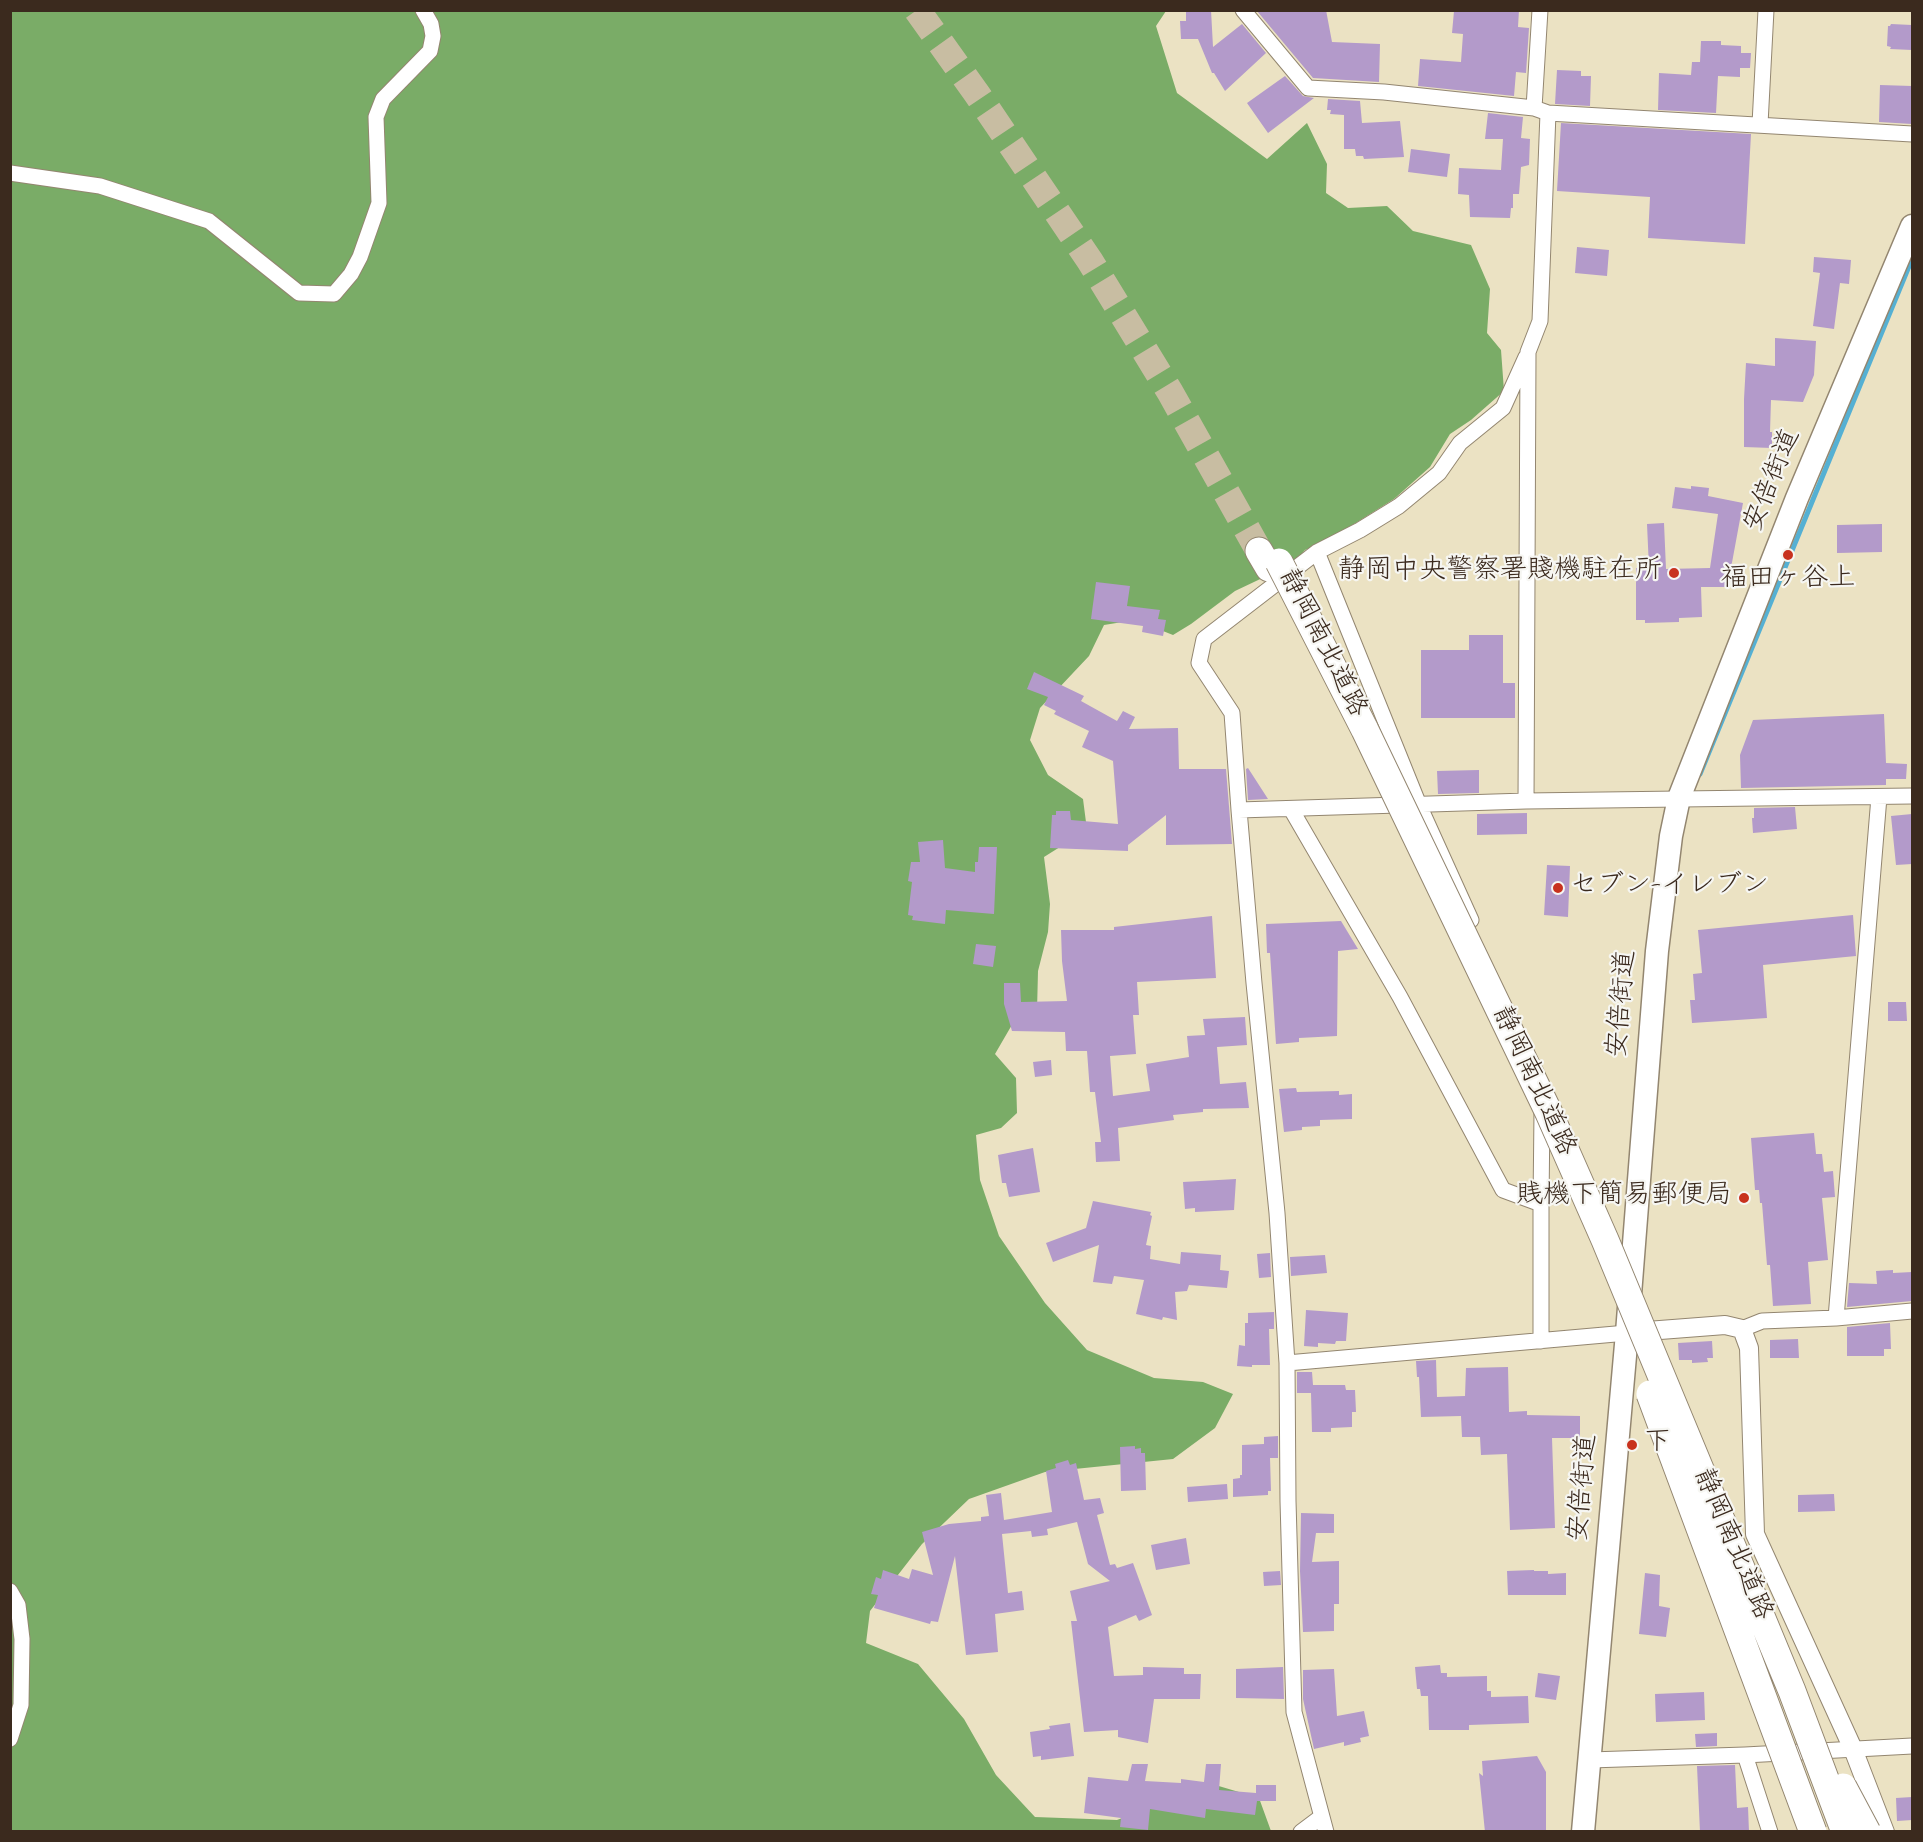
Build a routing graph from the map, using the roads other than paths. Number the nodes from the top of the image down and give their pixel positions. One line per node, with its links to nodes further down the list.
1 (423, 10): 8 (street)
2 (1243, 10): 5 (street)
3 (1540, 10): 5 (street)
4 (1766, 10): 6 (street)
5 (1541, 111): 6 (street); 10 (street)
6 (1760, 124): 7 (street)
7 (1912, 134)
8 (10, 173)
9 (1912, 226): 14 (main road, 安倍街道)
10 (1528, 351): 11 (street); 15 (street)
11 (1317, 552): 16 (street); 18 (street)
12 (1912, 796): 13 (street)
13 (1879, 797): 14 (street); 21 (street)
14 (1678, 798): 15 (street); 23 (main road, 安倍街道)
15 (1526, 801): 16 (street)
16 (1419, 805): 17 (street); 19 (street)
17 (1291, 809): 18 (street); 19 (street)
18 (1239, 810): 25 (street)
19 (1541, 1204): 24 (street)
20 (1912, 1311): 21 (street)
21 (1836, 1318): 22 (street)
22 (1742, 1329): 23 (street); 31 (street)
23 (1627, 1333): 24 (street); 33 (main road, 安倍街道)
24 (1541, 1341): 25 (street)
25 (1287, 1362): 34 (street)
26 (10, 1591): 29 (street)
27 (1792, 1691): 28 (highway, 静岡南北道路, bridge); 41 (highway, 静岡南北道路, bridge); 42 (highway, bridge)
28 (1764, 1702): 39 (highway, bridge); 40 (highway, 静岡南北道路, bridge)
29 (10, 1739)
30 (1912, 1746): 31 (street)
31 (1852, 1749): 32 (street); 43 (street)
32 (1745, 1755): 33 (street); 38 (street)
33 (1590, 1760): 37 (main road, 安倍街道)
34 (1321, 1817): 35 (street); 36 (street)
35 (1301, 1832)
36 (1326, 1832)
37 (1584, 1832)
38 (1770, 1832)
39 (1795, 1832)
40 (1813, 1832)
41 (1845, 1832)
42 (1867, 1832)
43 (1885, 1832)

